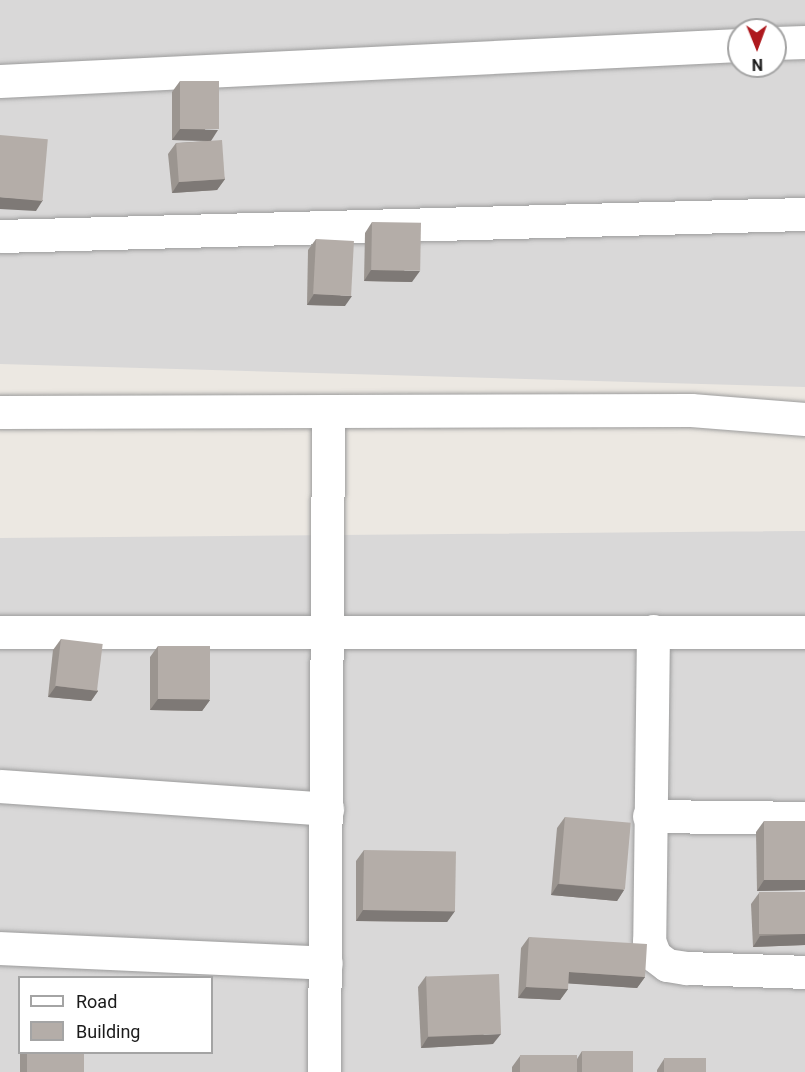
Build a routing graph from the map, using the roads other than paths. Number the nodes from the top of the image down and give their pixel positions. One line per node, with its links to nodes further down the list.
1 (805, 42): 2 (street)
2 (787, 43)
3 (727, 46): 4 (street)
4 (0, 81)
5 (805, 214): 6 (street)
6 (0, 236)
7 (0, 412): 8 (street)
8 (328, 415): 9 (street); 13 (street)
9 (805, 419)
10 (653, 631): 12 (street); 13 (street); 16 (street)
11 (0, 632): 13 (street)
12 (805, 632)
13 (326, 636): 15 (street)
14 (0, 786): 15 (street)
15 (327, 809): 19 (street)
16 (649, 816): 17 (street); 20 (street)
17 (805, 818)
18 (0, 948): 19 (street)
19 (326, 963): 21 (street)
20 (805, 972)
21 (324, 1072)

